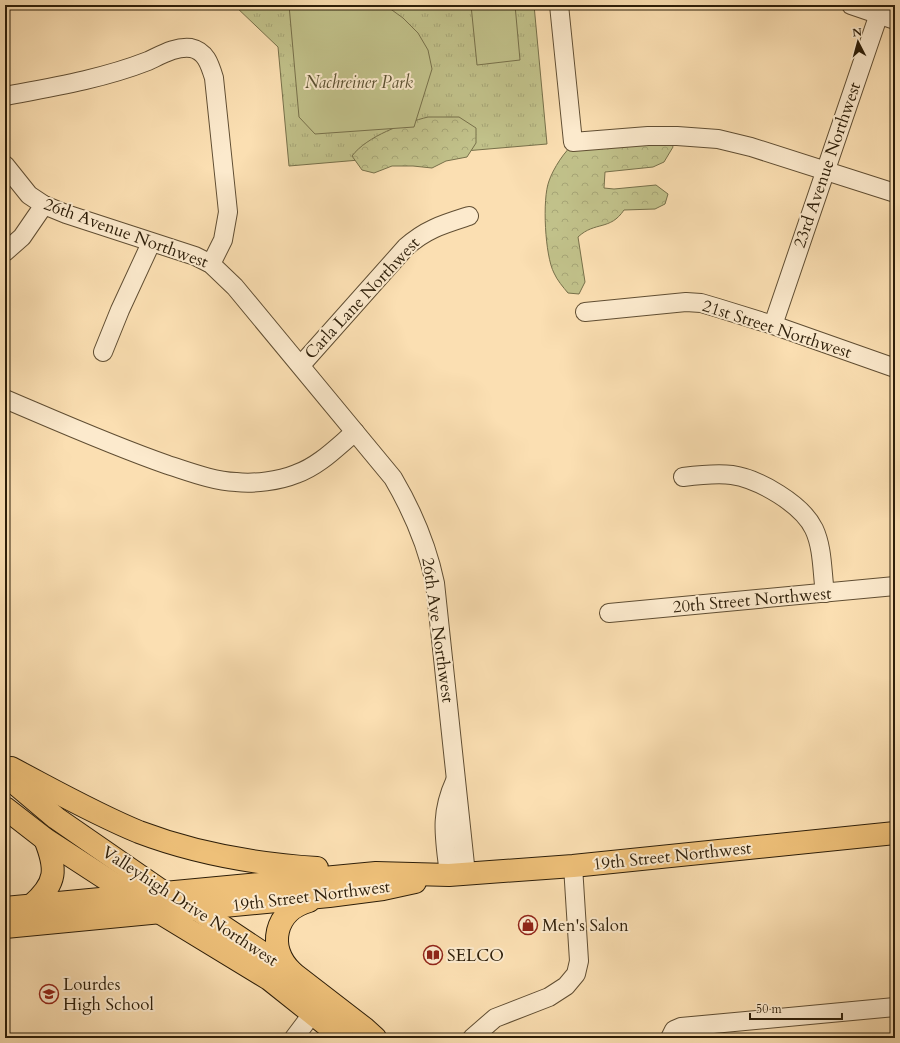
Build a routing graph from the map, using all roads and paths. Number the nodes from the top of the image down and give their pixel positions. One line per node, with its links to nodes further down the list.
1 (559, 5): 6 (street)
2 (851, 5): 3 (street)
3 (885, 13): 6 (street, 23rd Avenue Northwest)
4 (5, 96): 12 (street)
5 (5, 165): 8 (street, 26th Avenue Northwest)
6 (825, 170): 7 (street); 14 (street, 23rd Avenue Northwest)
7 (895, 193)
8 (44, 205): 10 (street, 26th Avenue Northwest); 11 (street)
9 (470, 216): 16 (street, Carla Lane Northwest)
10 (151, 243): 12 (street, 26th Avenue Northwest); 15 (street)
11 (5, 252)
12 (211, 264): 16 (street, 26th Avenue Northwest)
13 (585, 312): 14 (street, 21st Street Northwest)
14 (773, 325): 17 (street, 21st Street Northwest)
15 (103, 352)
16 (301, 365): 19 (street, 26th Avenue Northwest)
17 (895, 368)
18 (5, 399): 19 (street)
19 (355, 432): 31 (street, 26th Ave Northwest)
20 (683, 477): 22 (street)
21 (895, 586): 22 (street, 20th Street Northwest)
22 (824, 593): 23 (street, 20th Street Northwest)
23 (609, 613)
24 (5, 764): 30 (main road)
25 (5, 775): 34 (main road, Valleyhigh Drive Northwest)
26 (5, 808): 28 (main road, Valleyhigh Drive Northwest)
27 (895, 833): 29 (main road, 19th Street Northwest)
28 (45, 839): 32 (main road, Valleyhigh Drive Northwest); 35 (main road)
29 (573, 866): 31 (main road, 19th Street Northwest); 45 (street)
30 (376, 873): 31 (main road, 19th Street Northwest); 34 (main road, 19th Street Northwest)
31 (458, 874): 33 (main road, 19th Street Northwest)
32 (131, 896): 34 (main road, 19th Street Northwest); 35 (main road, 19th Street Northwest)
33 (329, 896): 37 (main road, 19th Street Northwest); 39 (main road)
34 (163, 903): 37 (main road, Valleyhigh Drive Northwest); 38 (main road, 19th Street Northwest); 41 (main road, Valleyhigh Drive Northwest)
35 (32, 905): 36 (main road, 19th Street Northwest)
36 (5, 908)
37 (195, 908): 39 (main road, Valleyhigh Drive Northwest)
38 (5, 927)
39 (294, 974): 44 (main road, Valleyhigh Drive Northwest)
40 (895, 1007): 46 (street)
41 (312, 1014): 42 (street); 43 (main road, Valleyhigh Drive Northwest)
42 (294, 1038)
43 (342, 1038)
44 (375, 1038)
45 (472, 1038)
46 (670, 1038)

